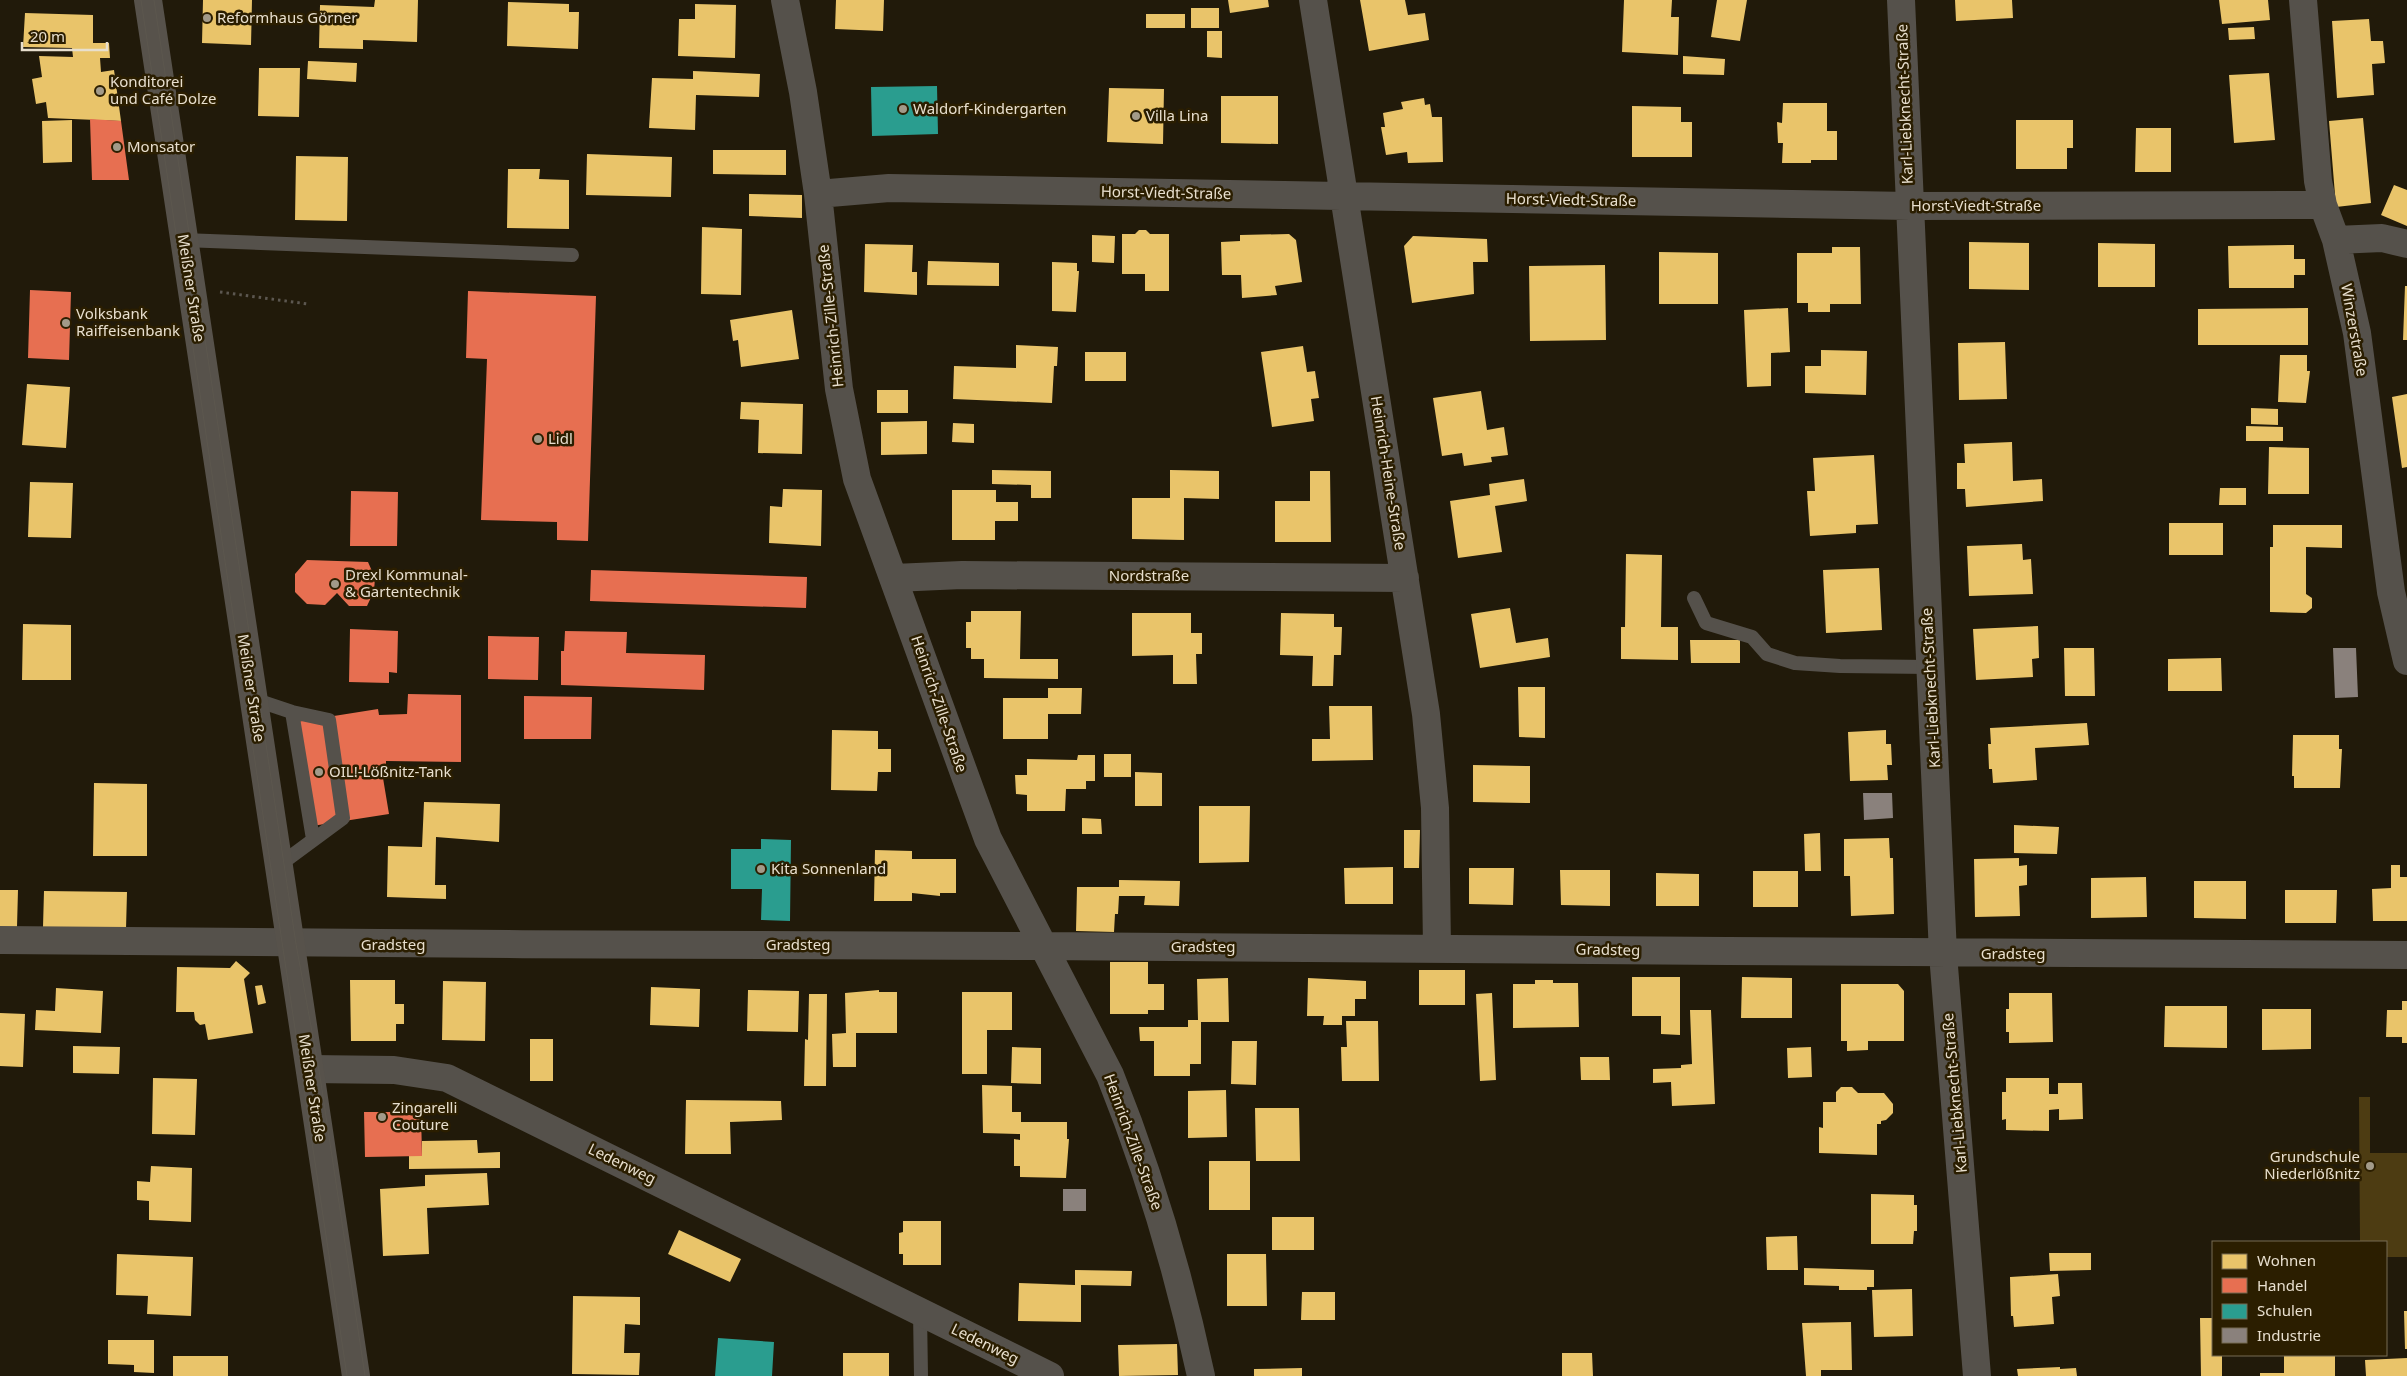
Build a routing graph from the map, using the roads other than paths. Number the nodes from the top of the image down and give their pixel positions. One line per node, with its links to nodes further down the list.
1 (148, 0): 10 (main road, Meißner Straße)
2 (785, 0): 6 (street, Heinrich-Zille-Straße)
3 (1313, 0): 7 (street, Heinrich-Heine-Straße)
4 (1901, 0): 8 (street, Karl-Liebknecht-Straße)
5 (2303, 0): 9 (street, Winzerstraße)
6 (818, 194): 7 (street, Horst-Viedt-Straße); 14 (street, Heinrich-Zille-Straße)
7 (1343, 197): 8 (street, Horst-Viedt-Straße); 15 (street, Heinrich-Heine-Straße)
8 (1910, 206): 9 (street, Horst-Viedt-Straße); 18 (street, Karl-Liebknecht-Straße)
9 (2323, 206): 11 (street, Winzerstraße)
10 (184, 240): 13 (lane); 19 (main road, Meißner Straße)
11 (2336, 240): 12 (street); 17 (street, Winzerstraße)
12 (2407, 244)
13 (572, 255)
14 (894, 578): 15 (street, Nordstraße); 25 (street, Heinrich-Zille-Straße)
15 (1405, 578): 26 (street, Heinrich-Heine-Straße)
16 (1694, 598): 18 (lane)
17 (2407, 660)
18 (1930, 667): 27 (street, Karl-Liebknecht-Straße)
19 (253, 699): 20 (lane); 22 (main road, Meißner Straße)
20 (292, 712): 21 (lane); 21 (lane)
21 (314, 839): 22 (lane)
22 (278, 866): 24 (main road, Meißner Straße)
23 (0, 940): 24 (street, Gradsteg)
24 (290, 944): 25 (street, Gradsteg); 29 (main road, Meißner Straße)
25 (1042, 946): 26 (street, Gradsteg); 34 (street, Heinrich-Zille-Straße)
26 (1437, 948): 27 (street, Gradsteg)
27 (1943, 954): 28 (street, Gradsteg); 35 (street, Karl-Liebknecht-Straße)
28 (2407, 955)
29 (310, 1069): 30 (street, Ledenweg); 31 (main road, Meißner Straße)
30 (920, 1312): 32 (lane); 33 (street, Ledenweg)
31 (356, 1376)
32 (921, 1376)
33 (1050, 1376)
34 (1201, 1376)
35 (1977, 1376)

